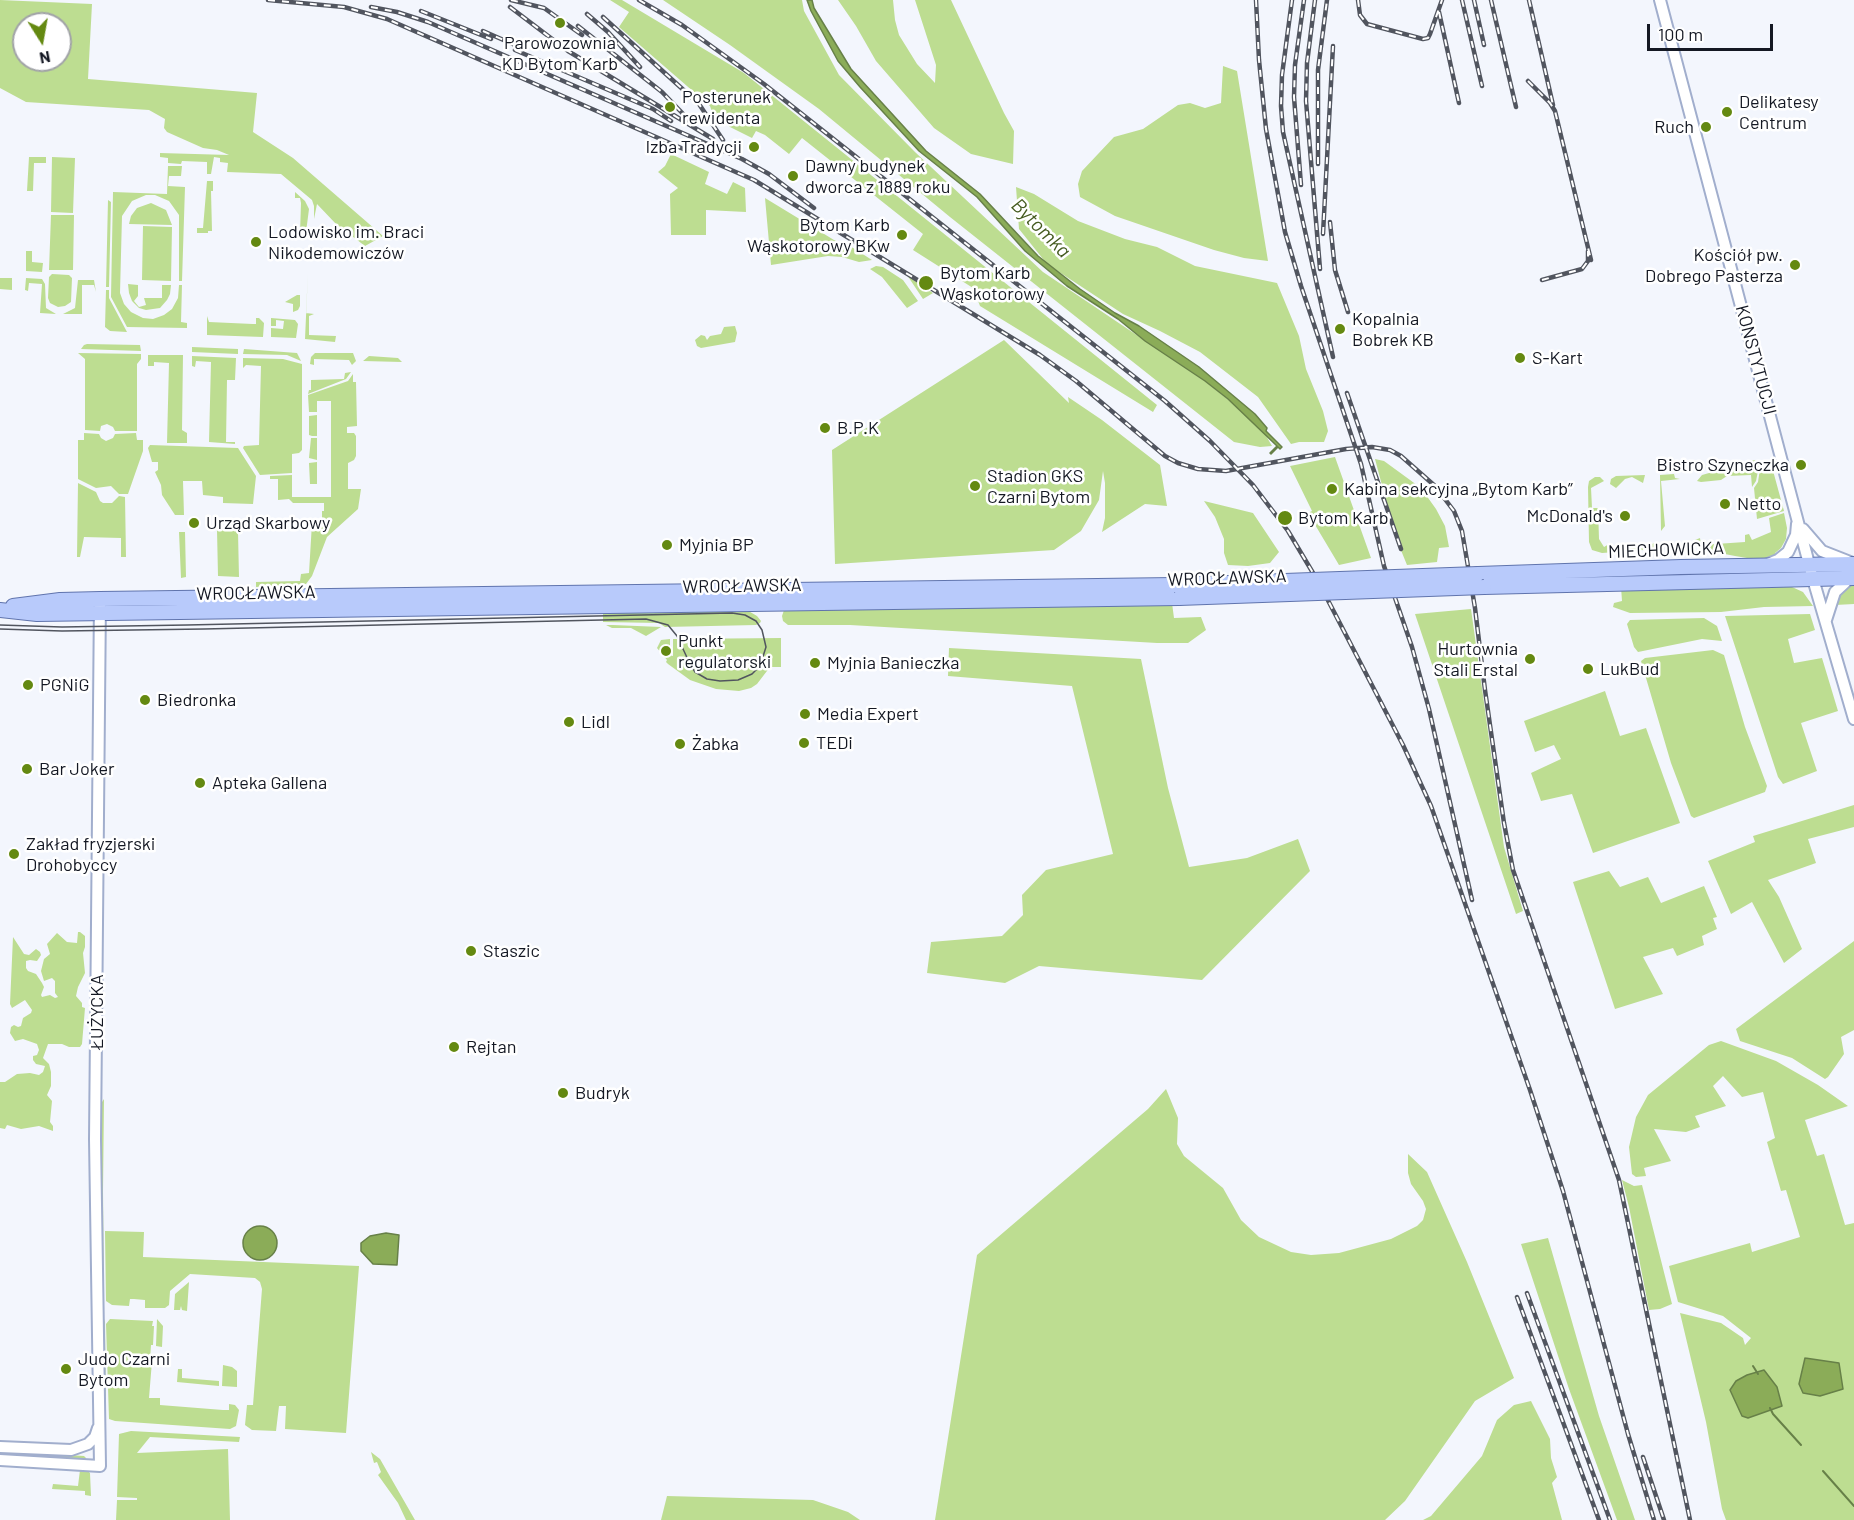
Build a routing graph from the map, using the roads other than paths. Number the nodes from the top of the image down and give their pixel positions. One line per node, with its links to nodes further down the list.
1 (1659, 0): 2 (street, KONSTYTUCJI)
2 (1798, 521): 3 (street); 4 (street); 5 (street, KONSTYTUCJI)
3 (1854, 564): 5 (main road, MIECHOWICKA)
4 (1758, 566): 5 (main road, MIECHOWICKA); 7 (main road, MIECHOWICKA)
5 (1811, 572): 6 (main road, MIECHOWICKA); 7 (main road, MIECHOWICKA); 10 (street, KONSTYTUCJI)
6 (1852, 578): 10 (street)
7 (1481, 580): 8 (main road, WROCŁAWSKA, bridge)
8 (100, 606): 9 (main road, WROCŁAWSKA); 12 (street, ŁUŻYCKA)
9 (0, 609)
10 (1826, 620): 11 (street, KONSTYTUCJI)
11 (1854, 719)
12 (99, 1425): 13 (street); 14 (street, ŁUŻYCKA)
13 (0, 1447)
14 (0, 1460)

